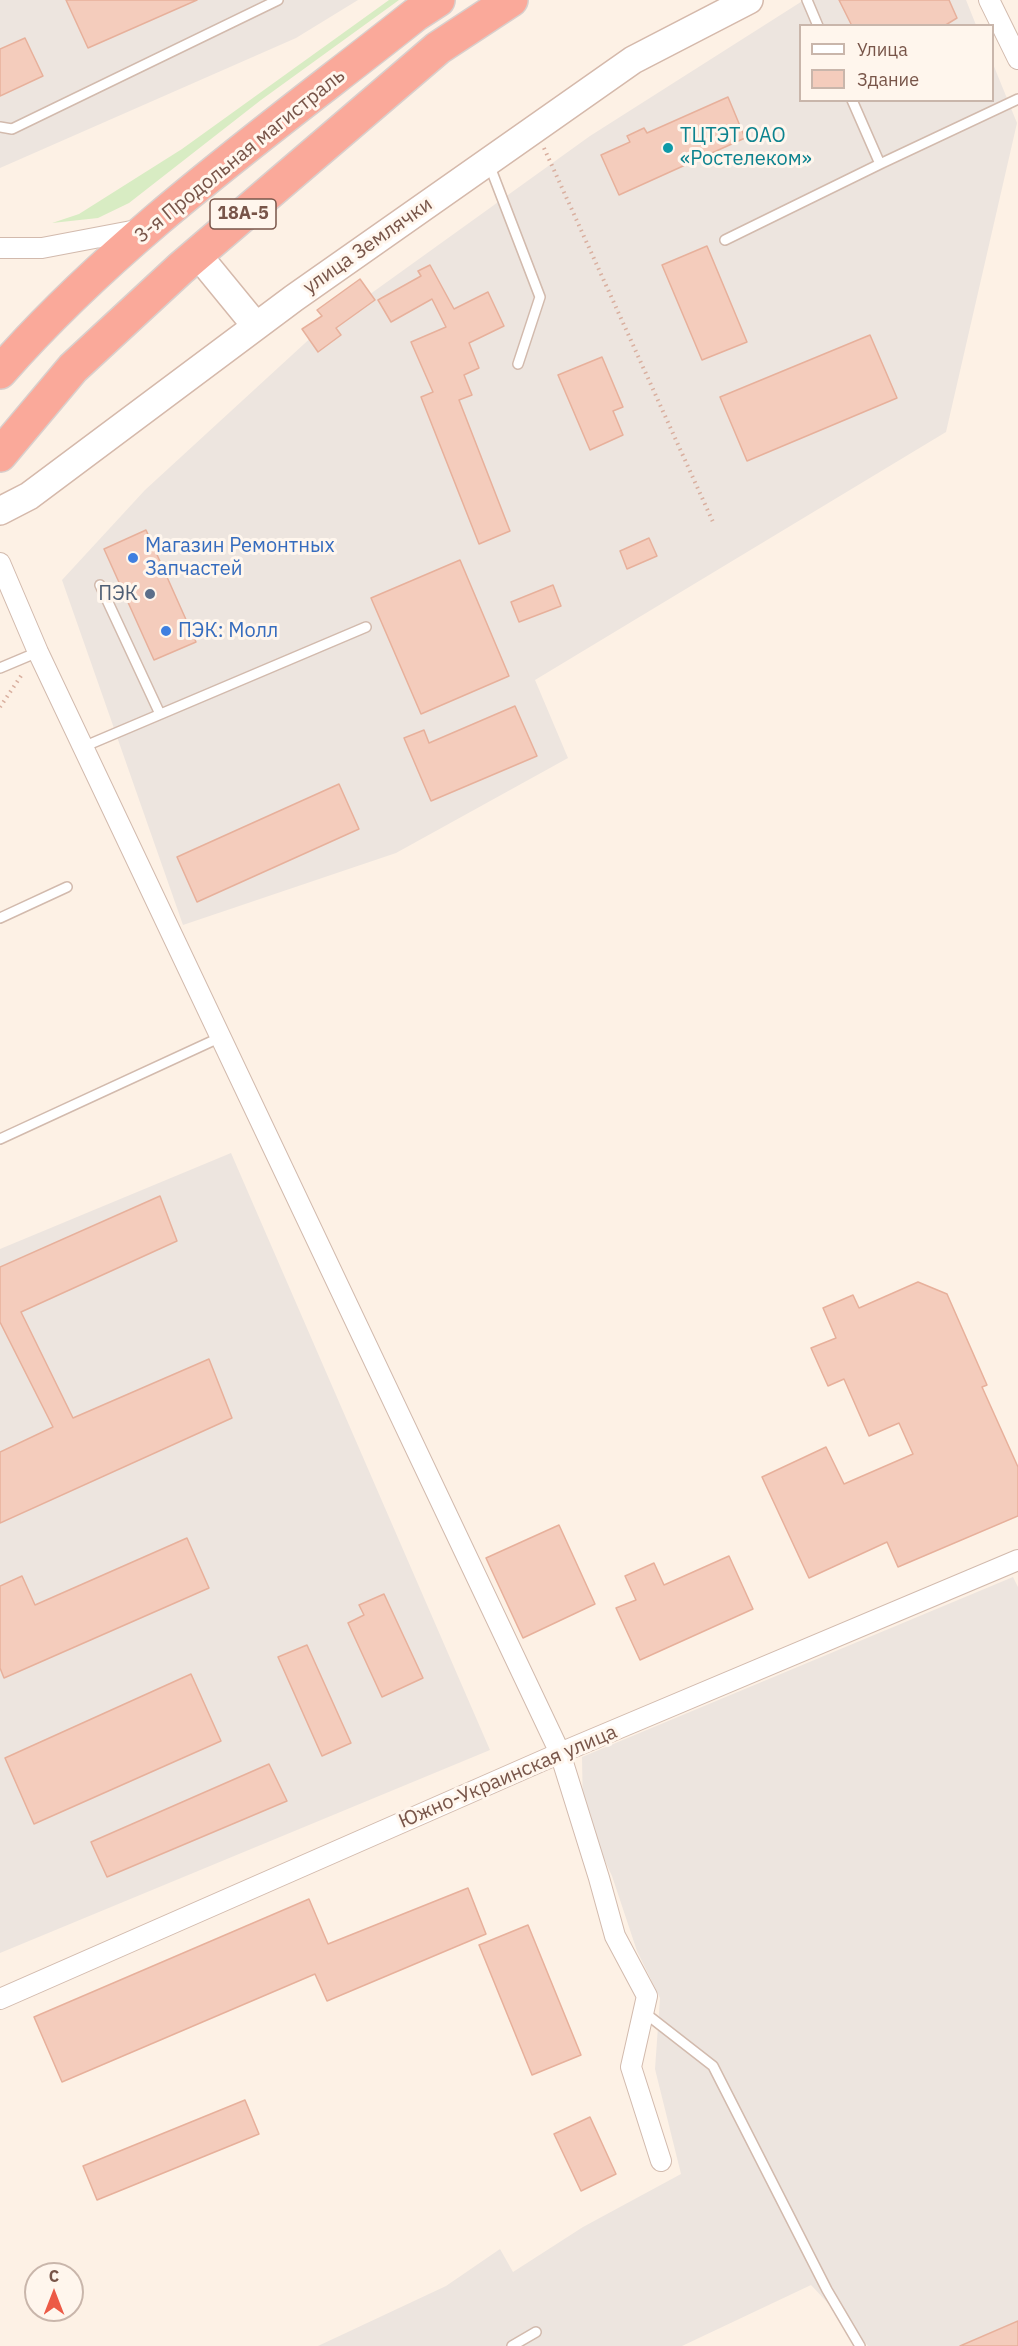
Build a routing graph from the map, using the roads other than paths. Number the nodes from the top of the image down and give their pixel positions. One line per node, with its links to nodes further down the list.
1 (278, 0): 11 (lane)
2 (438, 0): 14 (highway, 3-я Продольная магистраль / 18А-5)
3 (511, 0): 17 (highway, 18А-5)
4 (749, 0): 12 (street, улица Землячки)
5 (807, 0): 7 (lane)
6 (989, 0): 8 (street)
7 (817, 24)
8 (1018, 59)
9 (1018, 99): 13 (lane)
10 (853, 102): 13 (lane)
11 (0, 127)
12 (488, 162): 18 (street, улица Землячки); 19 (lane)
13 (880, 164): 15 (lane)
14 (148, 228): 16 (street); 20 (highway, 3-я Продольная магистраль / 18А-5)
15 (725, 240)
16 (0, 248)
17 (197, 254): 18 (street); 21 (highway, 18А-5)
18 (256, 326): 22 (street, улица Землячки)
19 (518, 364)
20 (0, 372)
21 (0, 455)
22 (0, 511)
23 (0, 563): 26 (street)
24 (100, 585): 28 (lane)
25 (366, 627): 28 (lane)
26 (38, 652): 27 (lane); 29 (street)
27 (0, 668)
28 (160, 714): 29 (lane)
29 (83, 747): 32 (street)
30 (67, 887): 31 (lane)
31 (0, 918)
32 (221, 1037): 33 (lane); 35 (street)
33 (0, 1139)
34 (1018, 1560): 35 (street, Южно-Украинская улица)
35 (560, 1753): 36 (street, Южно-Украинская улица); 37 (street)
36 (0, 1999)
37 (645, 2013): 38 (street); 41 (lane)
38 (661, 2161)
39 (537, 2332): 40 (lane)
40 (512, 2346)
41 (860, 2346)

